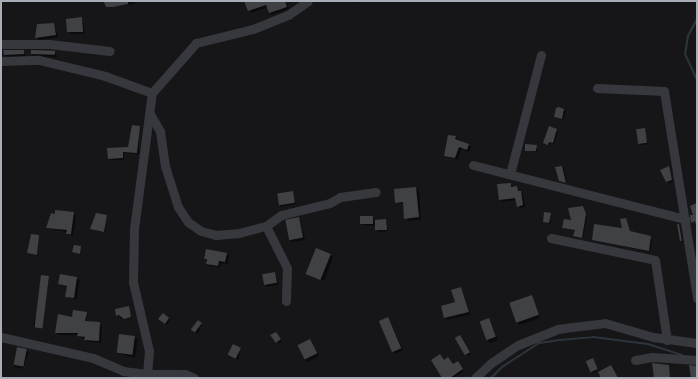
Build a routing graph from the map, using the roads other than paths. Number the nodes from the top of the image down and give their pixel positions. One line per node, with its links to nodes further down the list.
1 (308, 1): 7 (street)
2 (1, 44): 3 (street)
3 (110, 50)
4 (542, 55): 10 (street)
5 (1, 61): 7 (street)
6 (597, 88): 12 (street)
7 (152, 93): 8 (street)
8 (150, 114): 13 (street); 23 (street)
9 (473, 165): 10 (street)
10 (510, 174): 12 (street)
11 (376, 192): 13 (street)
12 (685, 219): 15 (street)
13 (266, 226): 17 (street)
14 (551, 238): 19 (street)
15 (693, 248): 16 (street)
16 (697, 298)
17 (286, 301)
18 (1, 337): 23 (street)
19 (667, 340): 20 (street); 25 (street)
20 (697, 343)
21 (635, 360): 22 (street)
22 (697, 360)
23 (148, 374): 24 (street)
24 (194, 378)
25 (475, 378)

